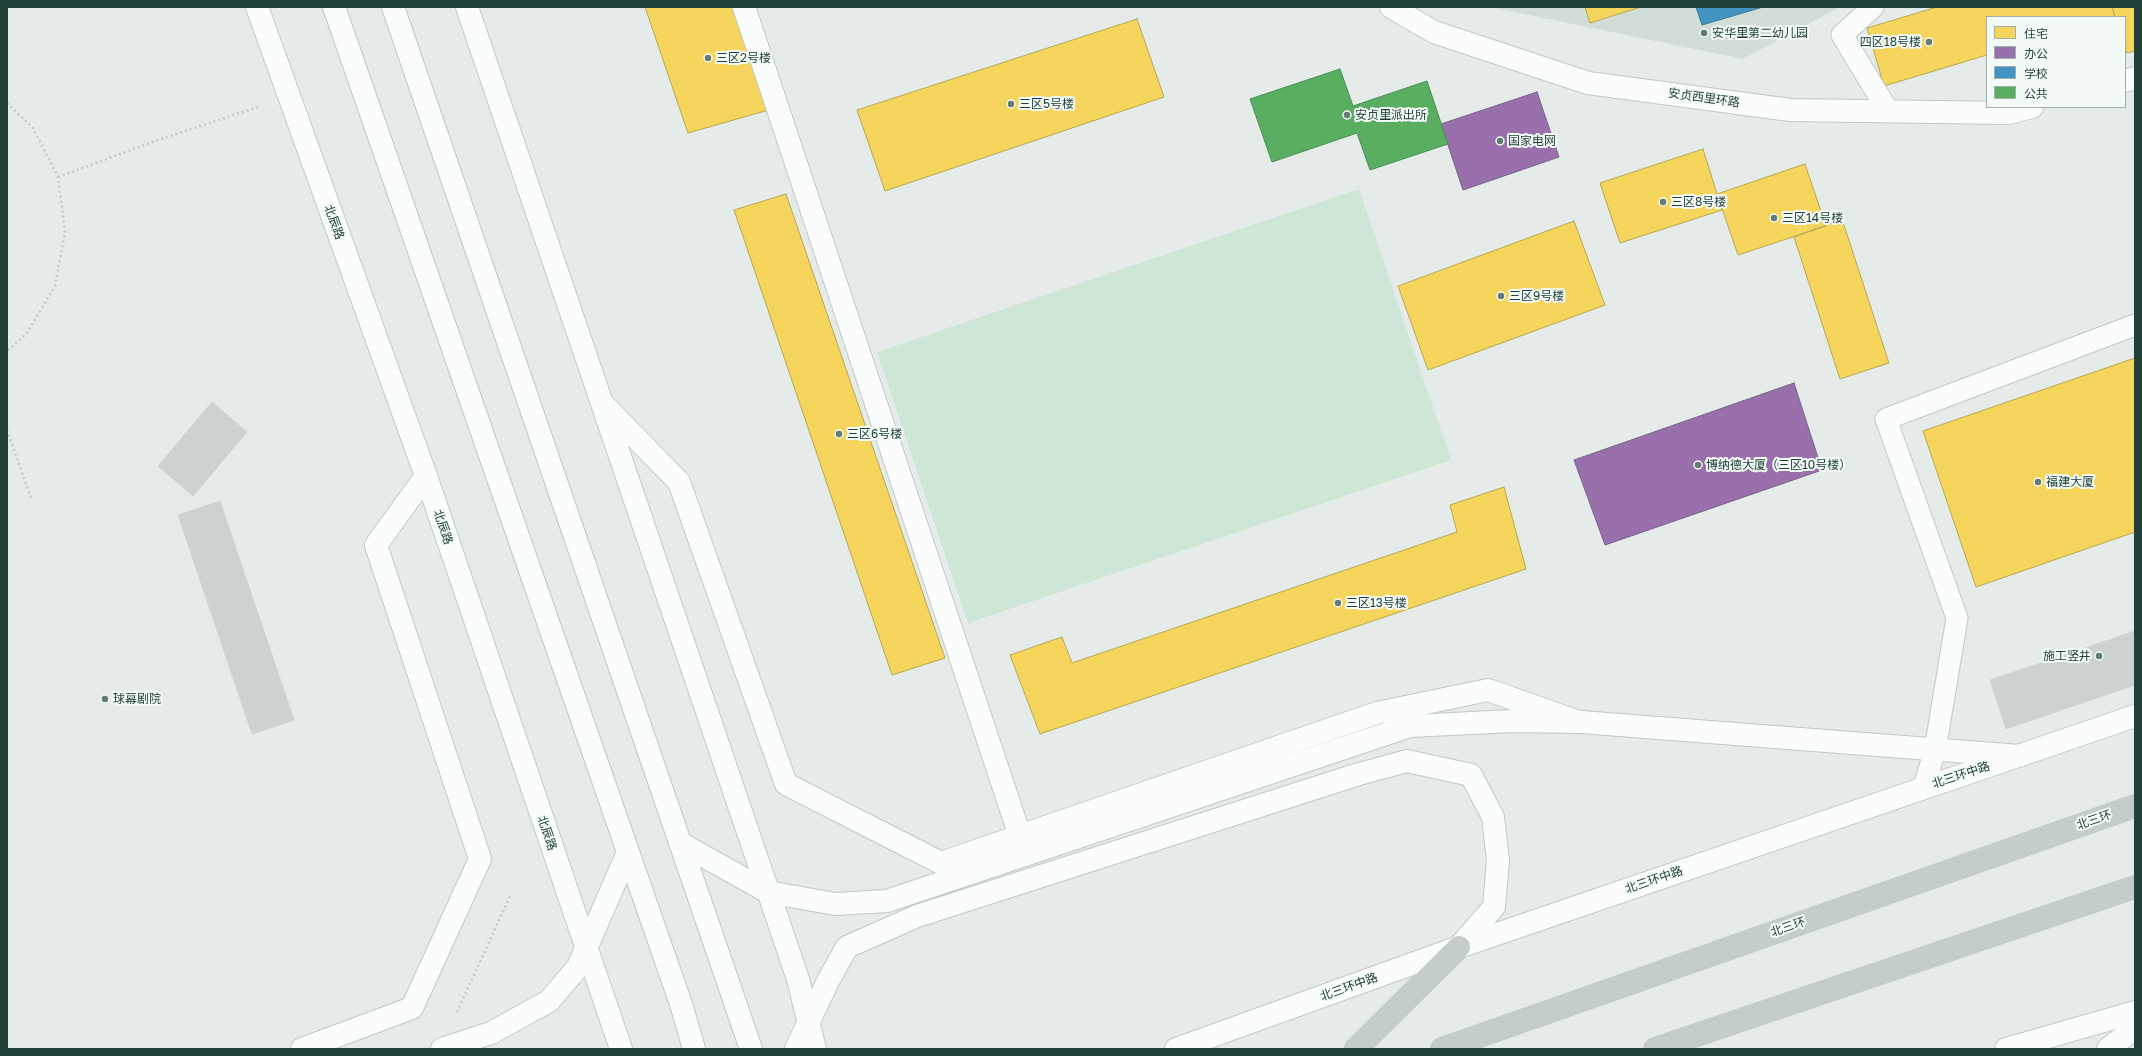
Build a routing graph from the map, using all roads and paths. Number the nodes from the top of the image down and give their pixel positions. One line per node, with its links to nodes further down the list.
1 (258, 7): 8 (street, 北辰路)
2 (334, 7): 27 (street)
3 (393, 7): 26 (street)
4 (467, 7): 15 (street)
5 (744, 7): 25 (street)
6 (1390, 7): 11 (street, 安贞西里环路)
7 (1873, 7): 11 (lane)
8 (290, 97): 12 (path); 17 (street, 北辰路)
9 (7, 103): 12 (path)
10 (2029, 108): 11 (street, 安贞西里环路)
11 (1888, 111)
12 (58, 177): 14 (path)
13 (2135, 326): 21 (lane)
14 (7, 351)
15 (603, 404): 25 (street); 29 (street)
16 (7, 430): 18 (path)
17 (426, 476): 32 (street, 北辰路); 37 (street)
18 (31, 498)
19 (2135, 716): 22 (street, 北三环中路)
20 (1581, 722): 21 (street); 25 (street); 29 (street)
21 (1935, 750): 22 (street); 23 (lane)
22 (2020, 756): 23 (street, 北三环中路)
23 (1924, 787): 31 (street, 北三环中路)
24 (2135, 806): 46 (highway, 北三环)
25 (1020, 836)
26 (680, 844): 29 (street); 41 (street)
27 (628, 852): 32 (street); 40 (street)
28 (2135, 887): 47 (highway)
29 (768, 892): 35 (street)
30 (510, 894): 34 (path)
31 (1459, 947): 35 (street); 44 (street, 北三环中路); 45 (highway)
32 (587, 949): 38 (street); 39 (street, 北辰路)
33 (2135, 1012): 48 (street)
34 (453, 1019)
35 (808, 1022): 42 (street); 43 (street)
36 (2135, 1028): 49 (street)
37 (302, 1049)
38 (442, 1049)
39 (621, 1049)
40 (694, 1049)
41 (751, 1049)
42 (796, 1049)
43 (815, 1049)
44 (1176, 1049)
45 (1356, 1049)
46 (1442, 1049)
47 (1655, 1049)
48 (2006, 1049)
49 (2108, 1049)

